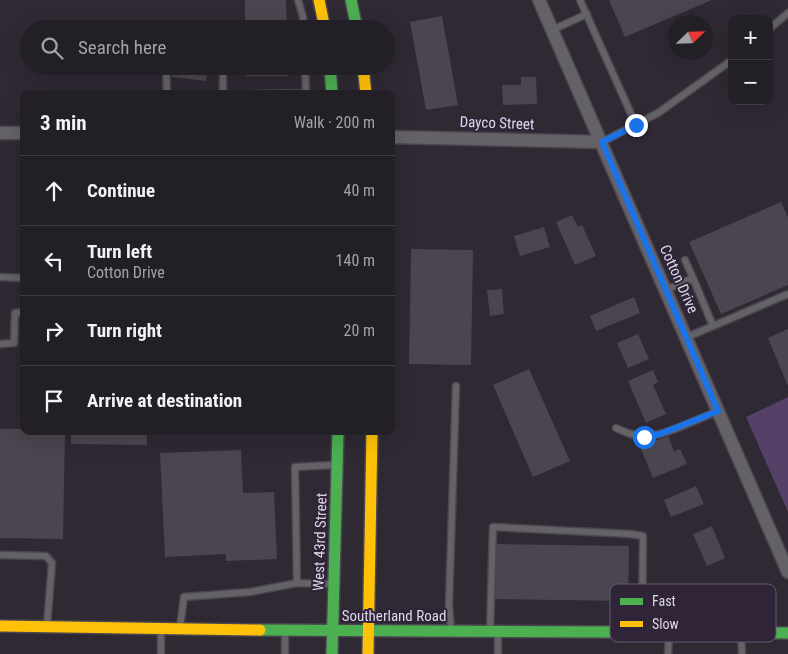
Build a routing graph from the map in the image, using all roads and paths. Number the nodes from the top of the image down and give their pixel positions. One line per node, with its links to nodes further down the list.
1 (298, 0): 8 (lane)
2 (319, 0): 9 (street)
3 (351, 0): 10 (street)
4 (539, 0): 12 (street, Cotton Drive)
5 (580, 0): 7 (lane)
6 (788, 13): 11 (lane)
7 (586, 14): 12 (lane); 24 (lane)
8 (303, 20)
9 (323, 20)
10 (355, 20)
11 (773, 26)
12 (552, 30): 28 (street, Cotton Drive)
13 (728, 63): 24 (lane)
14 (166, 75): 19 (lane)
15 (223, 75): 20 (lane)
16 (305, 75): 21 (lane)
17 (331, 75): 22 (street)
18 (364, 75): 23 (street)
19 (167, 90)
20 (223, 90)
21 (306, 90)
22 (332, 90)
23 (366, 90)
24 (636, 125): 28 (lane)
25 (0, 133): 26 (street)
26 (20, 133)
27 (395, 137): 28 (street, Dayco Street)
28 (602, 142): 33 (street, Cotton Drive)
29 (685, 260): 32 (lane)
30 (0, 277): 31 (lane)
31 (20, 278)
32 (693, 278): 33 (lane); 36 (lane)
33 (666, 290): 37 (street, Cotton Drive)
34 (788, 294): 36 (lane)
35 (20, 312): 38 (lane)
36 (713, 326): 37 (lane)
37 (687, 337): 40 (street, Cotton Drive)
38 (0, 344)
39 (456, 386): 57 (lane)
40 (718, 411): 41 (lane); 46 (street, Cotton Drive)
41 (616, 428)
42 (338, 435): 44 (street, West 43rd Street)
43 (372, 435): 56 (street)
44 (337, 466): 47 (lane); 48 (street, West 43rd Street)
45 (0, 555): 51 (lane)
46 (788, 572)
47 (297, 583): 48 (lane); 53 (lane)
48 (333, 584): 55 (street, West 43rd Street)
49 (643, 584): 58 (lane)
50 (0, 626): 51 (street, Southerland Road)
51 (47, 626): 52 (street, Southerland Road)
52 (162, 628): 53 (street, Southerland Road); 60 (lane)
53 (180, 629): 54 (street, Southerland Road)
54 (284, 630): 55 (street, Southerland Road); 61 (lane)
55 (332, 631): 56 (street, Southerland Road); 62 (street, West 43rd Street)
56 (368, 632): 57 (street, Southerland Road); 63 (street)
57 (451, 632): 58 (street, Southerland Road)
58 (494, 632): 59 (street, Southerland Road); 64 (lane)
59 (610, 632)
60 (161, 654)
61 (286, 654)
62 (332, 654)
63 (368, 654)
64 (498, 654)

